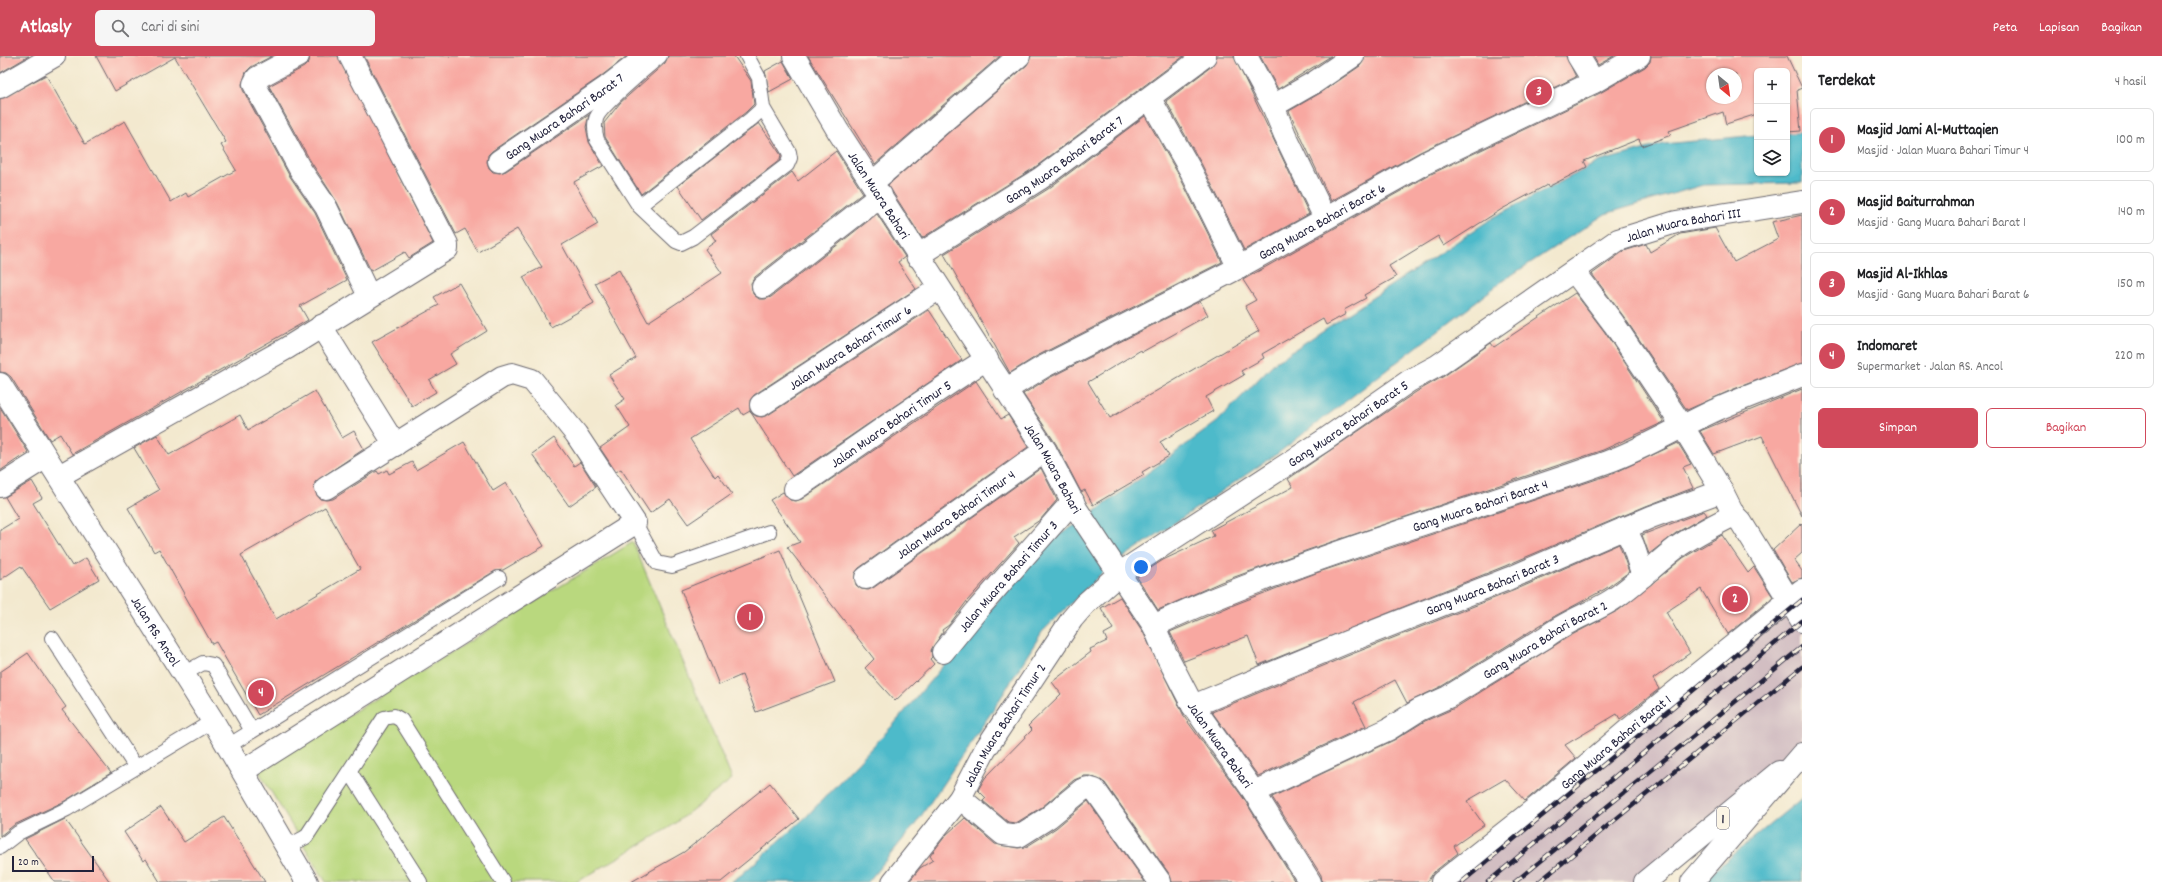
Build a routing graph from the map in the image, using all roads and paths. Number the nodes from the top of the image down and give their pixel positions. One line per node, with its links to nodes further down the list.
1 (54, 56): 15 (main road)
2 (298, 56): 29 (main road)
3 (350, 56): 29 (main road)
4 (647, 56): 19 (main road, Gang Muara Bahari Barat 7)
5 (660, 56): 22 (lane)
6 (747, 56): 18 (lane)
7 (794, 56): 20 (main road, Jalan Muara Bahari)
8 (1019, 56): 20 (main road)
9 (1205, 56): 16 (main road, Gang Muara Bahari Barat 7)
10 (1246, 56): 17 (main road)
11 (1353, 56): 17 (main road)
12 (1578, 56): 14 (main road)
13 (1639, 56): 14 (main road, Gang Muara Bahari Barat 6)
14 (1594, 82): 23 (main road, Gang Muara Bahari Barat 6)
15 (0, 86)
16 (1150, 99): 24 (main road, Gang Muara Bahari Barat 7); 25 (main road)
17 (1273, 106): 23 (main road)
18 (763, 108): 22 (lane); 22 (lane)
19 (499, 161)
20 (876, 189): 24 (main road, Jalan Muara Bahari); 27 (main road)
21 (1802, 202): 26 (main road, Jalan Muara Bahari III)
22 (639, 206)
23 (1325, 218): 25 (main road, Gang Muara Bahari Barat 6)
24 (917, 256): 28 (main road, Jalan Muara Bahari)
25 (1239, 268): 34 (main road, Gang Muara Bahari Barat 6)
26 (1574, 271): 36 (main road); 50 (main road, Gang Muara Bahari Barat 5)
27 (763, 287)
28 (938, 289): 31 (main road, Jalan Muara Bahari); 35 (main road, Jalan Muara Bahari Timur 6)
29 (369, 296): 30 (main road)
30 (321, 326): 37 (main road); 40 (main road)
31 (987, 359): 34 (main road, Jalan Muara Bahari); 43 (main road, Jalan Muara Bahari Timur 5)
32 (1802, 375): 36 (main road, Gang Muara Bahari Barat 4)
33 (0, 384): 39 (main road, Jalan RS. Ancol)
34 (1005, 390): 38 (main road, Jalan Muara Bahari)
35 (761, 405)
36 (1683, 427): 44 (main road); 56 (main road, Gang Muara Bahari Barat 4)
37 (395, 445): 42 (main road); 47 (main road)
38 (1045, 450): 45 (main road, Jalan Muara Bahari); 53 (main road, Jalan Muara Bahari Timur 4)
39 (46, 457): 40 (main road, Jalan RS. Ancol); 41 (main road)
40 (59, 476): 59 (main road, Jalan RS. Ancol)
41 (0, 486)
42 (326, 488)
43 (795, 489)
44 (1722, 491): 46 (main road); 48 (main road, Gang Muara Bahari Barat 3)
45 (1075, 505): 50 (main road, Jalan Muara Bahari); 58 (main road, Jalan Muara Bahari Timur 3)
46 (1734, 515): 51 (main road, Gang Muara Bahari Barat 2); 54 (main road)
47 (635, 523): 49 (lane); 66 (main road)
48 (1625, 528): 51 (main road); 60 (main road, Gang Muara Bahari Barat 3)
49 (769, 532)
50 (1120, 572): 56 (main road, Jalan Muara Bahari); 69 (main road, Jalan Muara Bahari Timur 2)
51 (1644, 576): 68 (main road, Gang Muara Bahari Barat 2)
52 (499, 578): 62 (lane)
53 (866, 578)
54 (1795, 595): 55 (main road); 79 (main road, Gang Muara Bahari Barat 1)
55 (1802, 621)
56 (1154, 626): 60 (main road, Jalan Muara Bahari)
57 (52, 638): 65 (lane)
58 (943, 652)
59 (183, 674): 61 (main road, Jalan RS. Ancol); 62 (lane)
60 (1193, 706): 68 (main road, Jalan Muara Bahari)
61 (213, 721): 63 (main road, Jalan RS. Ancol); 65 (lane)
62 (252, 731): 63 (lane)
63 (228, 746): 66 (main road, Jalan RS. Ancol)
64 (1802, 754): 72 (main road); 80 (main road, 1)
65 (135, 766): 70 (lane)
66 (243, 771): 71 (main road, Jalan RS. Ancol)
67 (350, 772): 71 (lane); 74 (lane); 75 (lane)
68 (1254, 792): 78 (main road, Jalan Muara Bahari)
69 (960, 798): 76 (main road, Jalan Muara Bahari Timur 2); 77 (main road)
70 (0, 847)
71 (287, 847): 73 (main road, Jalan RS. Ancol)
72 (1697, 875)
73 (307, 882)
74 (420, 882)
75 (503, 882)
76 (893, 882)
77 (1160, 882)
78 (1310, 882)
79 (1442, 882)
80 (1645, 882)

